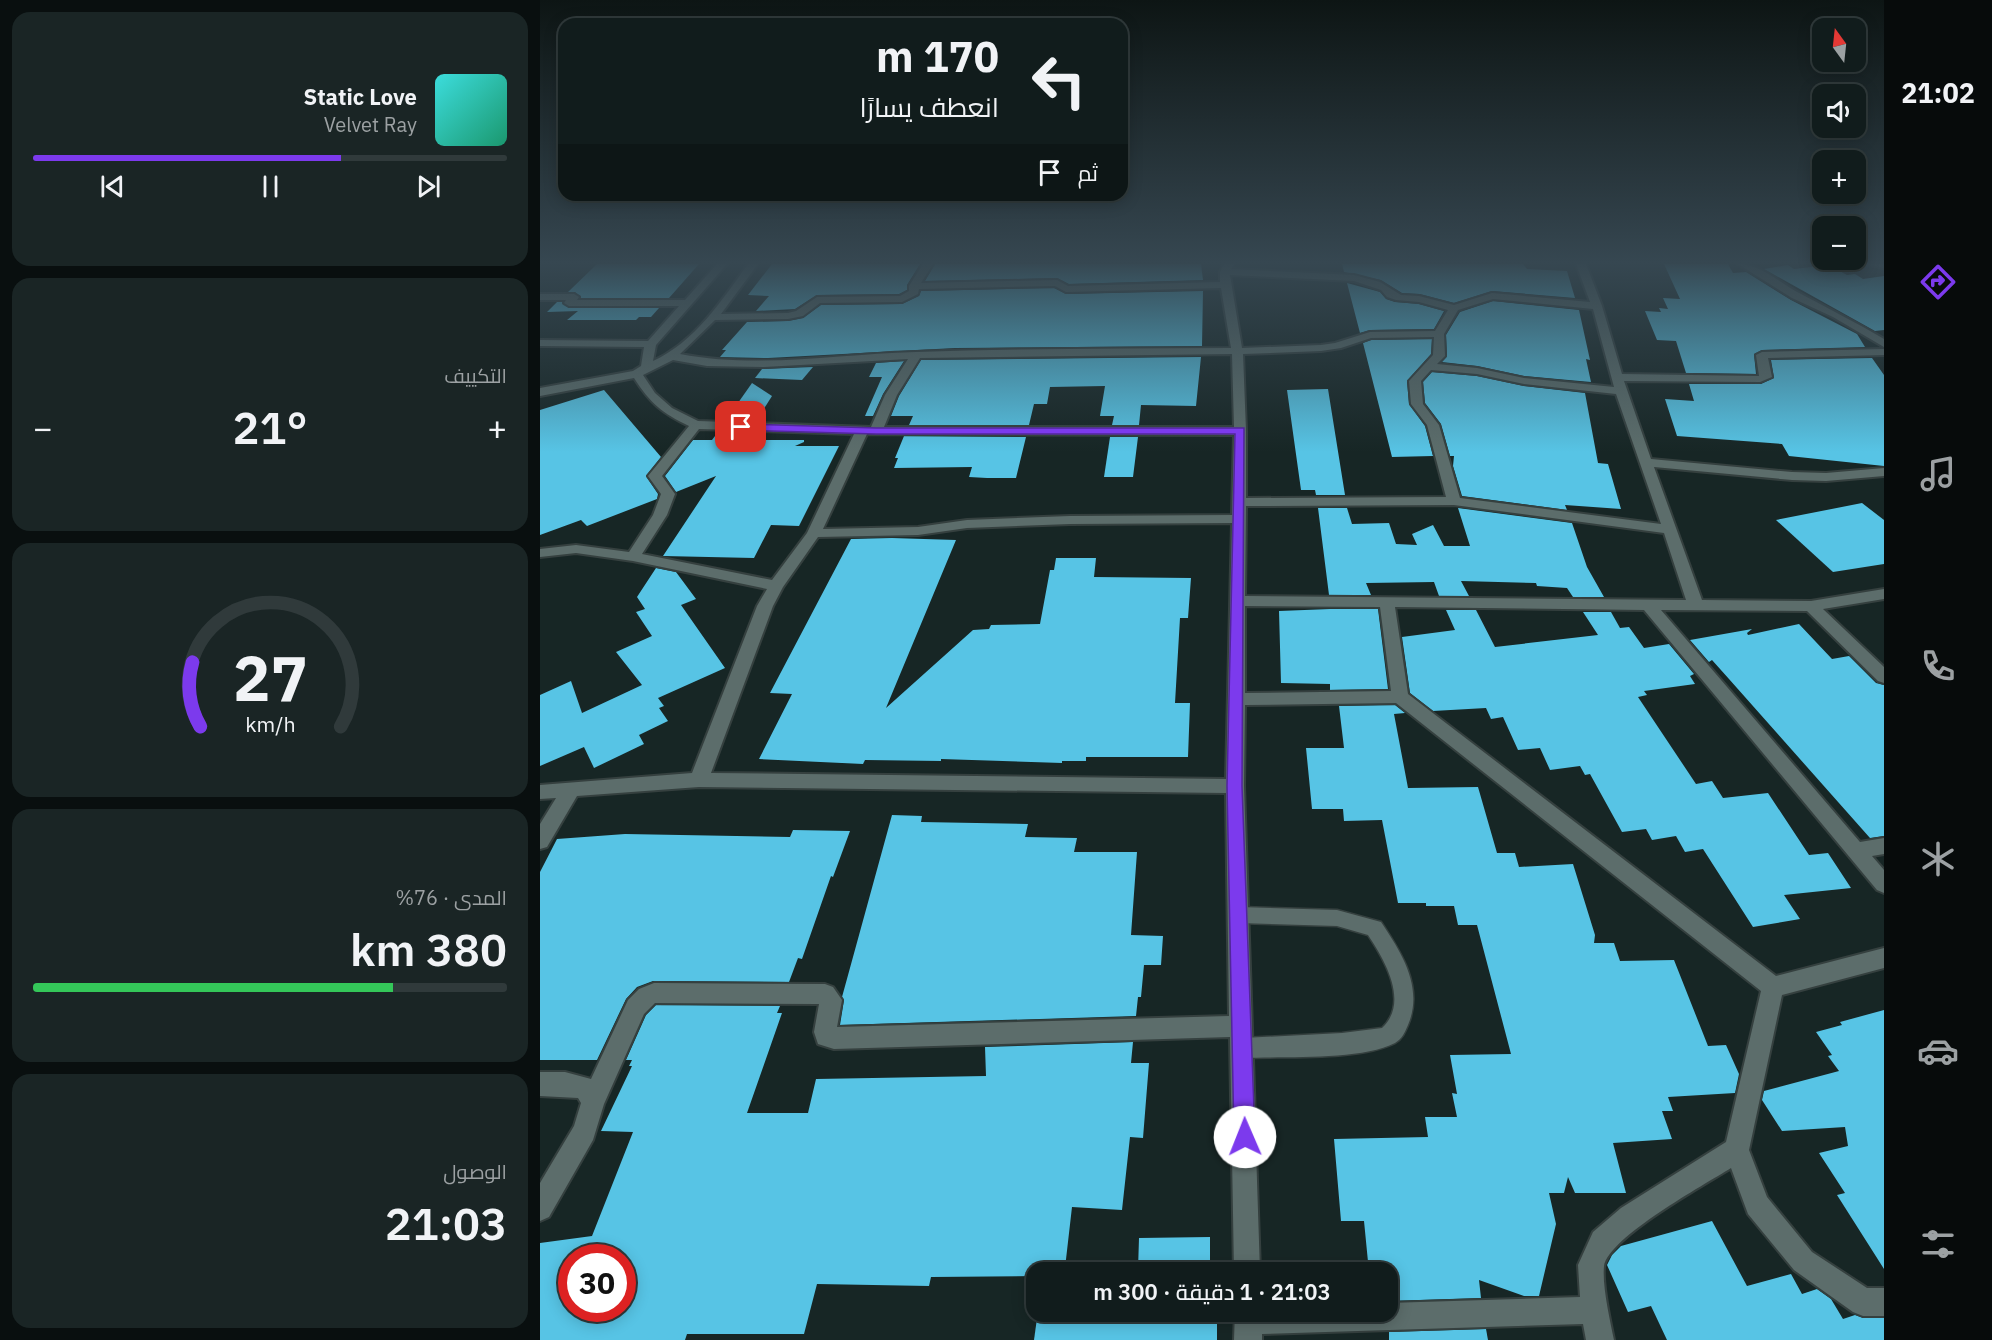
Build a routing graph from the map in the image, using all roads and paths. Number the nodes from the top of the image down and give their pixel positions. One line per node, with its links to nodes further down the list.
1 (666, 327): 9 (street)
2 (702, 327): 14 (street)
3 (1234, 327): 11 (street)
4 (1443, 327): 7 (street)
5 (1603, 327): 17 (street)
6 (1856, 327): 10 (street)
7 (1439, 334): 11 (street); 15 (street)
8 (540, 343): 9 (street)
9 (651, 344): 16 (street)
10 (1884, 344)
11 (1237, 351): 13 (street); 22 (street)
12 (1884, 352): 17 (street)
13 (916, 355): 14 (street); 21 (street)
14 (671, 356): 16 (street)
15 (1428, 366): 18 (street); 25 (street)
16 (642, 370): 19 (street); 20 (street)
17 (1618, 377): 18 (street)
18 (1621, 391): 23 (street)
19 (540, 392)
20 (696, 425): 21 (street); 30 (street)
21 (869, 431): 22 (street); 28 (street)
22 (1240, 431): 26 (street)
23 (1645, 462): 24 (street); 27 (street)
24 (1884, 472)
25 (1454, 501): 26 (street); 27 (street)
26 (1240, 511): 28 (street); 33 (street)
27 (1669, 530): 36 (street)
28 (814, 533): 31 (street)
29 (540, 553): 30 (street)
30 (633, 557): 31 (street)
31 (776, 586): 41 (street)
32 (1884, 594): 37 (street)
33 (1237, 601): 34 (street); 40 (street)
34 (1387, 603): 35 (street); 39 (street)
35 (1648, 606): 36 (street); 47 (street)
36 (1696, 606): 37 (street)
37 (1811, 606): 38 (street)
38 (1884, 677)
39 (1400, 697): 40 (street); 51 (street)
40 (1236, 699): 42 (street)
41 (699, 780): 42 (street); 43 (street)
42 (1235, 786): 49 (street)
43 (572, 788): 44 (street); 45 (street)
44 (540, 792)
45 (540, 841)
46 (1884, 846): 47 (street)
47 (1857, 851): 48 (street)
48 (1884, 884)
49 (1239, 915): 52 (street); 52 (lane)
50 (1884, 958): 51 (street)
51 (1773, 987): 55 (street)
52 (1242, 1037): 54 (street); 57 (street)
53 (540, 1084): 54 (street)
54 (593, 1102): 56 (street)
55 (1737, 1150): 58 (street); 59 (street)
56 (540, 1208)
57 (1247, 1262)
58 (1884, 1302)
59 (1594, 1310): 60 (street); 61 (street)
60 (1248, 1324)
61 (1600, 1340)

